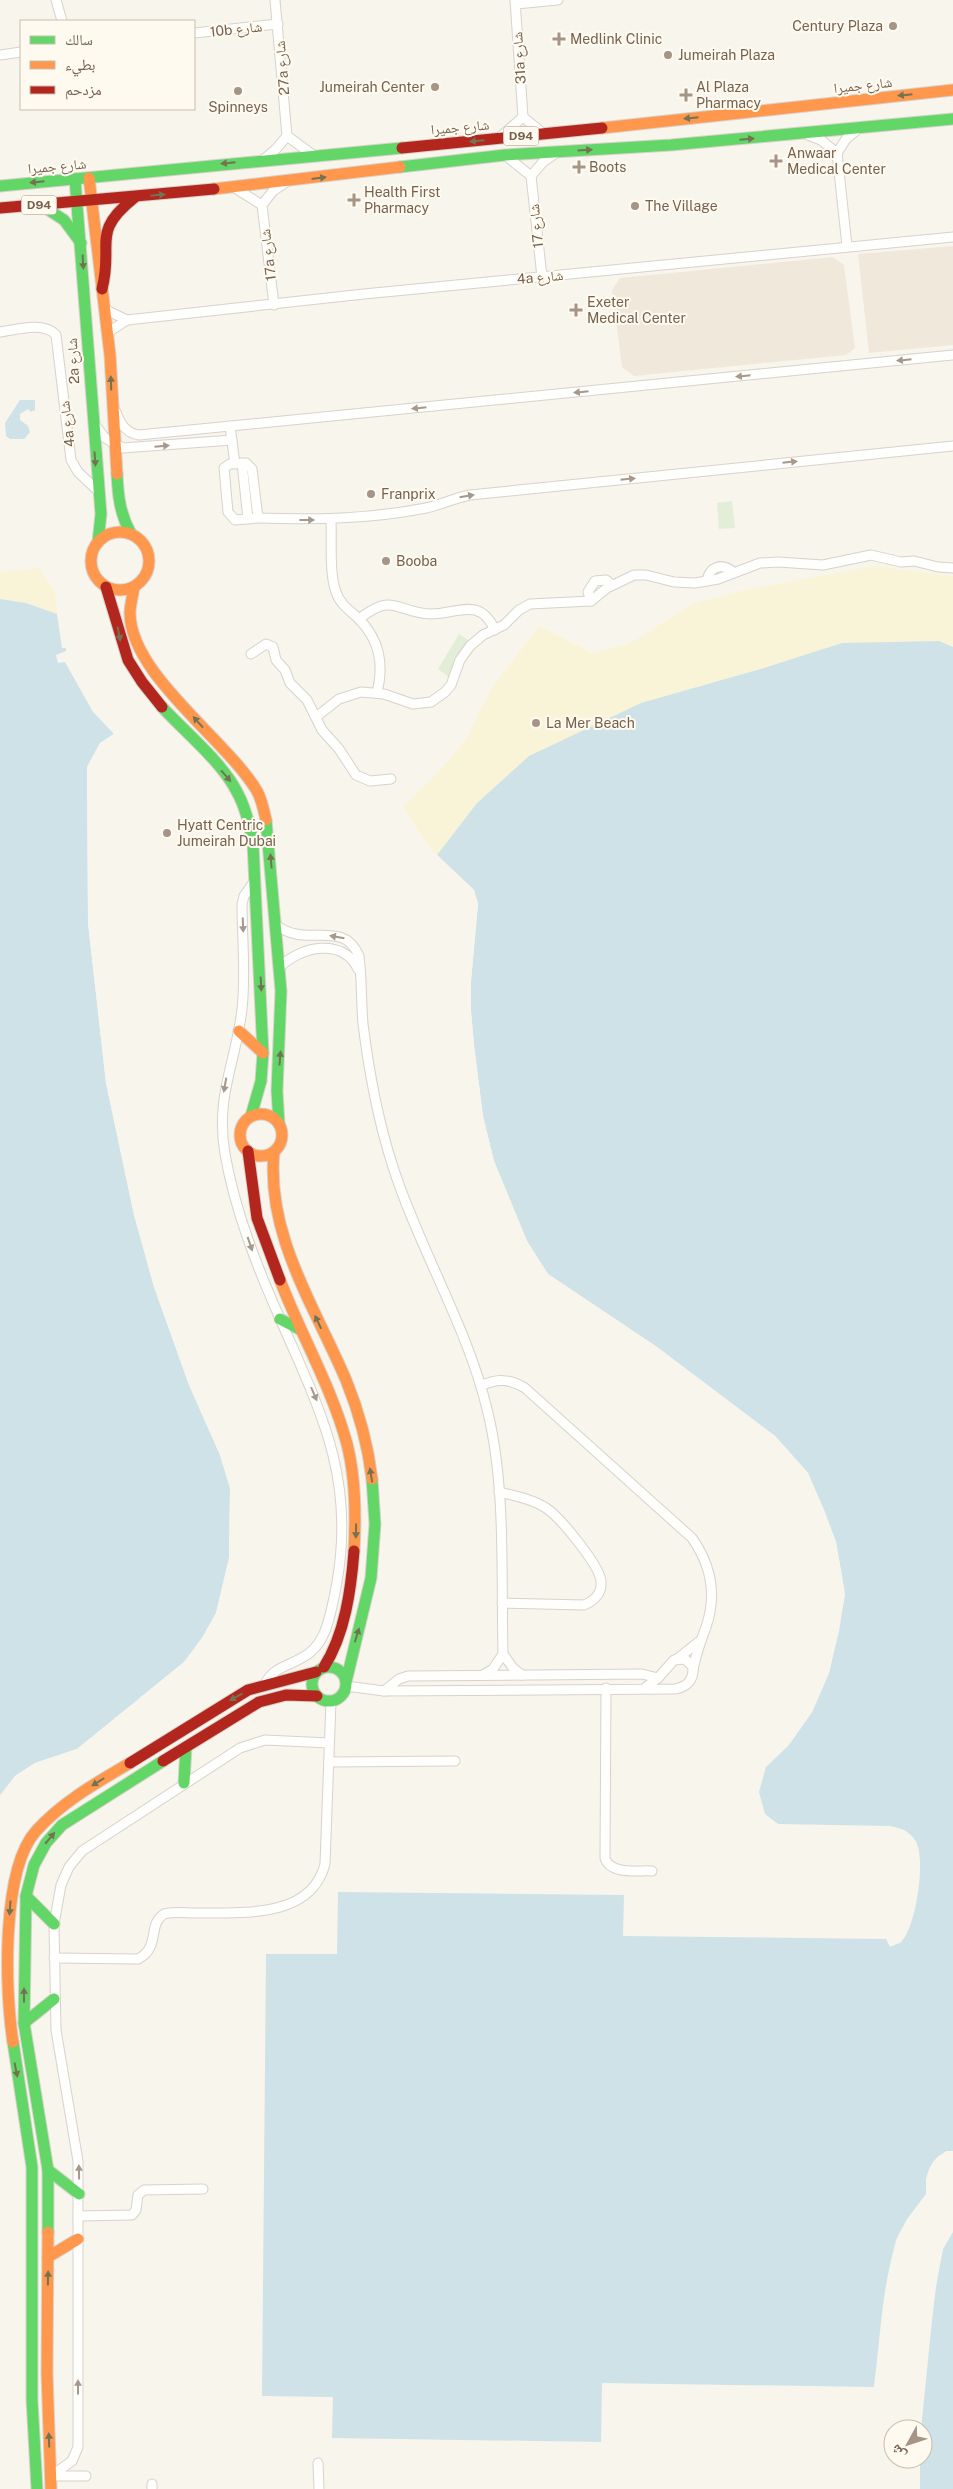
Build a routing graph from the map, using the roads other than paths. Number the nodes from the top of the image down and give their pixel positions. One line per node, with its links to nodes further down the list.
1 (56, 0): 5 (street)
2 (275, 0): 6 (street, 27a شارع)
3 (558, 0): 4 (street)
4 (516, 2): 11 (street, 31a شارع)
5 (62, 20)
6 (278, 24): 7 (street, 10b شارع); 16 (street, 27a شارع)
7 (195, 33)
8 (20, 52): 9 (street)
9 (0, 55)
10 (953, 90): 14 (street, شارع جميرا / D94, one-way to 14)
11 (523, 117): 14 (street); 17 (street)
12 (953, 119): 13 (street, D94)
13 (859, 128): 15 (street, D94); 19 (street)
14 (544, 134): 17 (street, شارع جميرا / D94)
15 (802, 134): 18 (street, D94, one-way to 15); 19 (street)
16 (287, 136): 21 (street); 22 (street)
17 (499, 138): 21 (street, شارع جميرا / D94, one-way to 21)
18 (558, 152): 20 (street, D94); 23 (street)
19 (837, 153): 37 (street)
20 (505, 155): 23 (street); 26 (street, D94, one-way to 20)
21 (313, 156): 22 (street, شارع جميرا / D94)
22 (263, 160): 24 (street, شارع جميرا / D94, one-way to 24)
23 (531, 176): 38 (street, شارع 17)
24 (89, 178): 25 (street, شارع جميرا / D94); 30 (street)
25 (75, 179): 27 (street, شارع جميرا / D94, one-way to 27); 31 (street, 2a شارع)
26 (288, 182): 28 (street, D94); 33 (street)
27 (0, 186)
28 (233, 187): 29 (street, D94, one-way to 28); 33 (street)
29 (134, 198): 30 (street, D94); 39 (street)
30 (92, 201): 31 (street, D94); 39 (street)
31 (78, 202): 32 (street, D94); 36 (street, 2a شارع)
32 (41, 205): 34 (street, D94); 36 (street)
33 (262, 205): 40 (street, 17a شارع)
34 (0, 208)
35 (953, 237): 37 (street, 4a شارع)
36 (81, 243): 47 (street, 2a شارع, one-way to 47)
37 (847, 246): 38 (street, 4a شارع)
38 (542, 277): 40 (street, 4a شارع)
39 (102, 289): 41 (street)
40 (274, 304): 42 (street, 4a شارع)
41 (104, 309): 42 (street); 44 (street)
42 (127, 320): 44 (street, 4a شارع)
43 (0, 332): 53 (street, 4a شارع)
44 (107, 333): 46 (street, one-way to 44)
45 (953, 355): 48 (street, one-way to 48)
46 (111, 401): 48 (street); 50 (street)
47 (92, 418): 50 (street); 53 (street, 2a شارع, one-way to 53)
48 (230, 426): 49 (street)
49 (232, 440): 50 (street, one-way to 49); 52 (street)
50 (115, 445): 57 (street)
51 (953, 446): 56 (street, one-way to 51)
52 (239, 463): 54 (street); 55 (street); 55 (street)
53 (97, 490): 58 (street, 2a شارع)
54 (258, 518): 55 (street); 56 (street, one-way to 56)
55 (248, 519)
56 (331, 519): 62 (street)
57 (131, 534): 58 (street); 61 (street)
58 (98, 542): 60 (street, 2a شارع)
59 (953, 568): 63 (street)
60 (106, 587): 61 (street); 68 (street, 2a شارع, one-way to 68)
61 (134, 587): 69 (street, one-way to 61)
62 (359, 620): 63 (street); 65 (street)
63 (495, 630): 65 (street)
64 (251, 654): 66 (street)
65 (377, 693): 66 (street)
66 (316, 717): 67 (street)
67 (391, 779)
68 (255, 880): 72 (street, one-way to 72); 73 (street, 2a شارع, one-way to 73)
69 (276, 925): 70 (street); 71 (street, one-way to 69)
70 (279, 968): 71 (street); 75 (street, one-way to 70)
71 (360, 973): 80 (street)
72 (239, 1031): 73 (street); 78 (street, one-way to 78)
73 (263, 1053): 74 (street, 2a شارع)
74 (251, 1116): 75 (street); 76 (street)
75 (280, 1124): 77 (street)
76 (248, 1151): 77 (street); 79 (street)
77 (274, 1152): 92 (street, one-way to 77)
78 (280, 1319): 79 (street); 91 (street, one-way to 91)
79 (301, 1330): 86 (street, one-way to 86)
80 (481, 1386): 81 (street); 83 (street)
81 (499, 1492): 82 (street); 82 (street)
82 (502, 1603): 84 (street)
83 (700, 1640): 85 (street); 87 (street)
84 (503, 1654): 88 (street); 89 (street)
85 (677, 1659): 87 (street); 90 (street)
86 (320, 1670): 91 (street); 92 (street); 96 (street)
87 (693, 1671): 94 (street)
88 (483, 1675): 89 (street); 95 (street)
89 (522, 1675): 90 (street)
90 (658, 1678): 94 (street)
91 (265, 1684): 118 (street, one-way to 118)
92 (346, 1684): 95 (street); 97 (street)
93 (606, 1688): 94 (street); 95 (street); 103 (street)
94 (646, 1688)
95 (384, 1691)
96 (317, 1696): 97 (street); 99 (street)
97 (331, 1701): 98 (street)
98 (329, 1743): 101 (street); 102 (street)
99 (186, 1747): 102 (street); 104 (street, one-way to 99)
100 (455, 1761): 101 (street)
101 (329, 1762): 106 (street)
102 (184, 1782): 105 (street)
103 (652, 1871)
104 (26, 1896): 105 (street); 108 (street, one-way to 104)
105 (54, 1924): 106 (street)
106 (54, 1958): 107 (street)
107 (54, 1999): 108 (street); 111 (street, one-way to 107)
108 (24, 2023): 109 (street)
109 (48, 2170): 111 (street); 114 (street)
110 (203, 2189): 112 (street)
111 (79, 2194): 112 (street)
112 (78, 2216): 113 (street)
113 (78, 2239): 114 (street); 116 (street, one-way to 113)
114 (48, 2257): 116 (street, one-way to 114)
115 (318, 2464): 120 (street)
116 (51, 2476): 117 (street); 119 (street)
117 (86, 2476)
118 (37, 2489)
119 (52, 2489)
120 (319, 2489)

